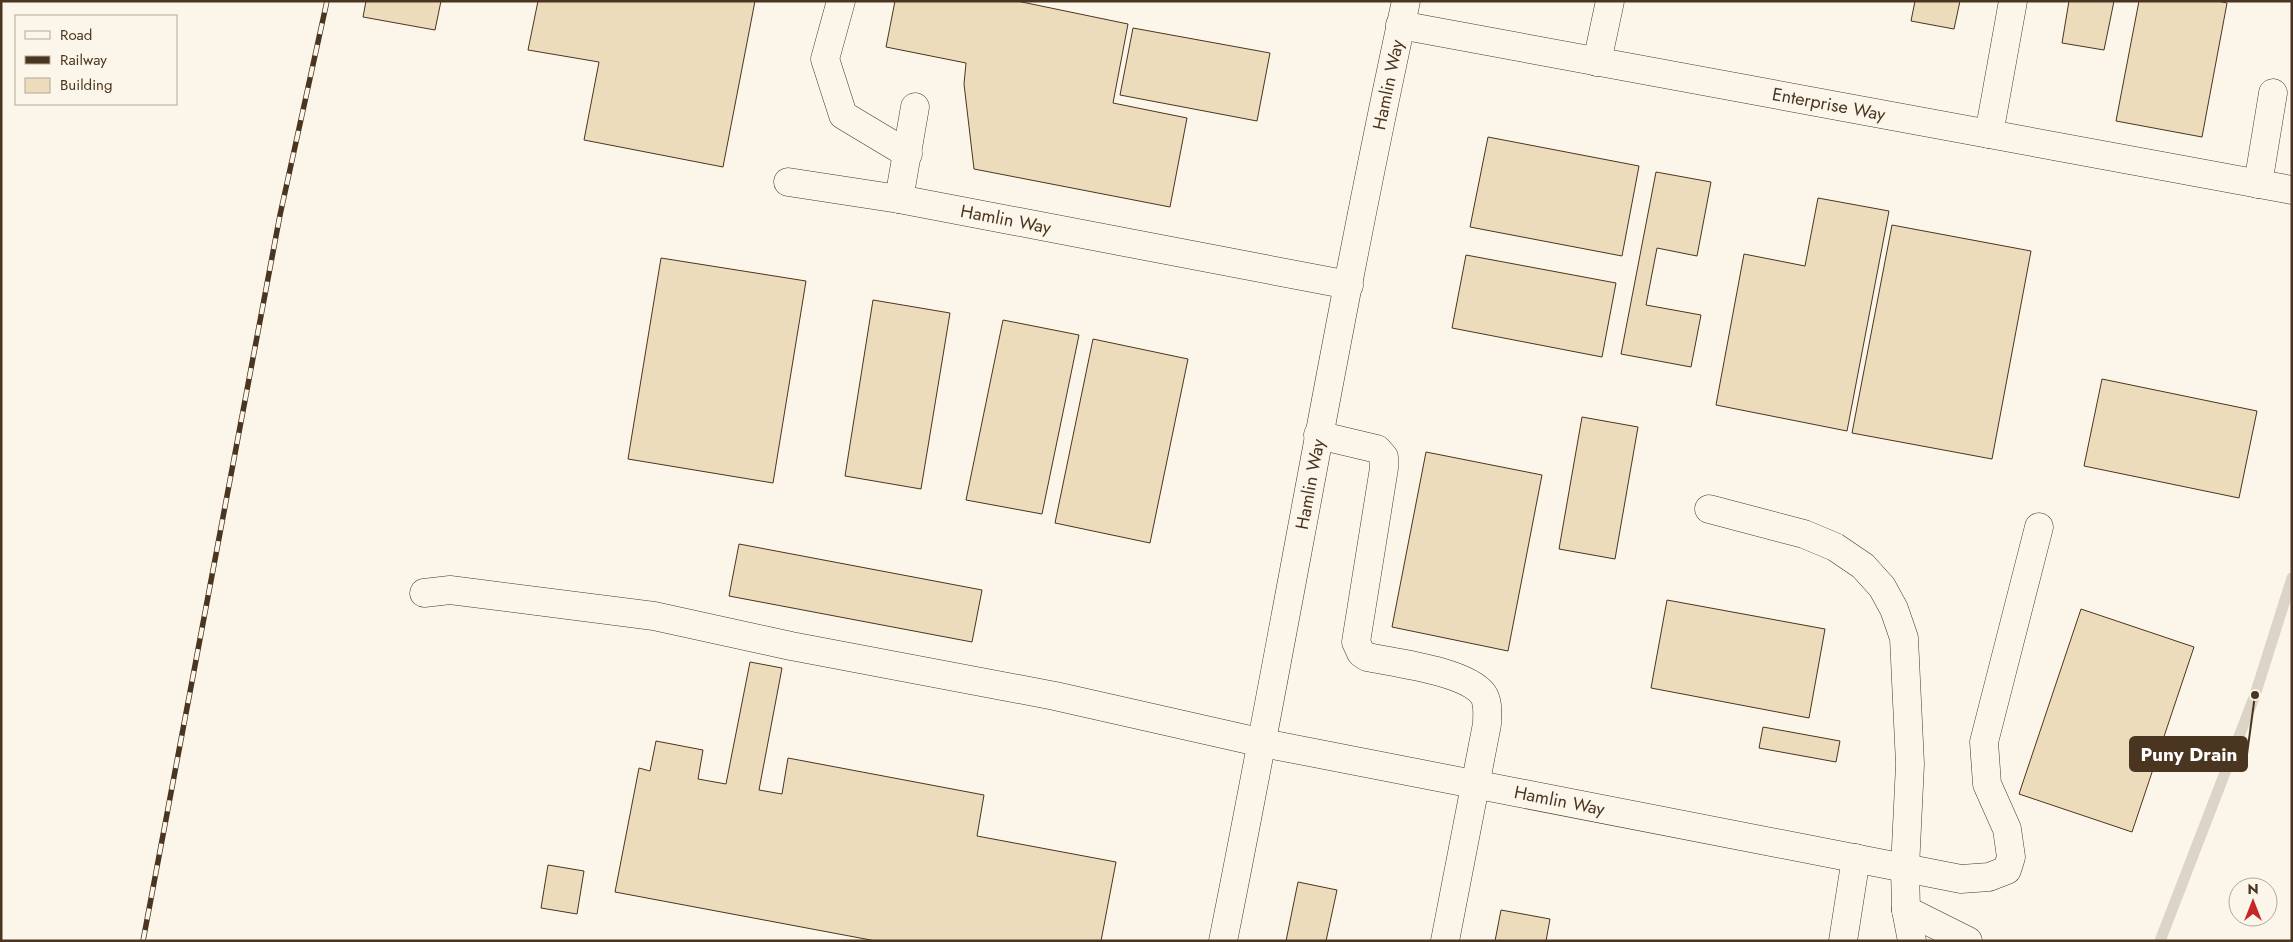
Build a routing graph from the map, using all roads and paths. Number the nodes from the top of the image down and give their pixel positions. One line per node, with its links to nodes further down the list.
1 (841, 1): 9 (street)
2 (1610, 1): 5 (street)
3 (2013, 1): 8 (street)
4 (1403, 13): 5 (street, Enterprise Way); 14 (street, Hamlin Way)
5 (1597, 62): 8 (street, Enterprise Way)
6 (2273, 93): 11 (street)
7 (915, 107): 9 (street)
8 (1989, 134): 11 (street, Enterprise Way)
9 (908, 154): 13 (street)
10 (788, 182): 13 (street, Hamlin Way)
11 (2258, 184): 12 (street, Enterprise Way)
12 (2292, 190)
13 (899, 199): 14 (street, Hamlin Way)
14 (1349, 285): 15 (street, Hamlin Way)
15 (1318, 435): 19 (street, Hamlin Way); 20 (street)
16 (1709, 509): 22 (street)
17 (2040, 528): 22 (street, Hamlin Way)
18 (424, 593): 19 (street)
19 (1263, 743): 20 (street, Hamlin Way); 24 (street, Hamlin Way)
20 (1474, 785): 21 (street, Hamlin Way); 25 (street)
21 (1856, 858): 22 (street, Hamlin Way); 26 (street)
22 (1905, 868): 23 (street)
23 (1906, 910): 27 (street); 28 (street)
24 (1223, 941)
25 (1445, 941)
26 (1843, 941)
27 (1912, 941)
28 (1968, 941)

